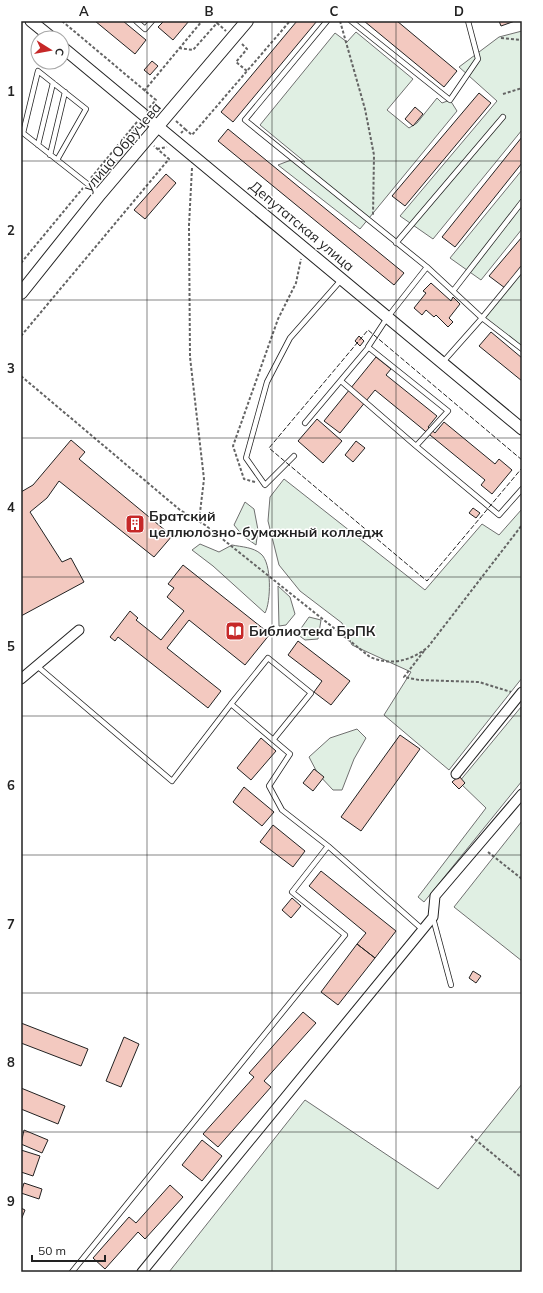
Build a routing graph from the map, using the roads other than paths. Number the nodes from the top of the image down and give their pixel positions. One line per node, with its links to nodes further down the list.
1 (136, 21): 2 (lane)
2 (152, 21)
3 (248, 21): 13 (main road, улица Обручева)
4 (327, 21): 19 (lane)
5 (350, 21): 6 (lane)
6 (468, 21)
7 (33, 22): 8 (street)
8 (42, 30)
9 (70, 54): 13 (street, Депутатская улица)
10 (52, 82): 11 (lane); 14 (lane); 14 (lane)
11 (65, 92): 15 (lane); 16 (lane)
12 (503, 117): 19 (lane)
13 (159, 127): 17 (main road, улица Обручева); 22 (street, Депутатская улица)
14 (38, 145): 15 (lane)
15 (50, 155): 16 (lane)
16 (57, 160): 17 (lane)
17 (100, 194): 24 (main road, улица Обручева)
18 (522, 202): 23 (lane)
19 (396, 243): 20 (lane)
20 (427, 267): 23 (lane); 25 (lane)
21 (522, 268): 26 (lane)
22 (342, 280): 25 (street, Депутатская улица); 34 (lane)
23 (454, 291): 26 (lane)
24 (21, 293)
25 (387, 318): 27 (lane); 29 (street, Депутатская улица)
26 (482, 318): 28 (lane); 29 (lane)
27 (368, 348): 30 (lane); 33 (lane)
28 (522, 349)
29 (442, 363): 32 (street, Депутатская улица)
30 (341, 381): 31 (lane); 33 (lane)
31 (305, 423)
32 (522, 429)
33 (416, 446): 35 (lane)
34 (294, 456)
35 (522, 489)
36 (79, 630): 37 (street)
37 (37, 666): 38 (street); 40 (lane)
38 (21, 679)
39 (521, 694): 42 (street)
40 (231, 704): 41 (lane); 41 (lane)
41 (273, 740): 44 (lane)
42 (456, 774)
43 (522, 794): 45 (street)
44 (328, 846): 46 (lane); 48 (lane)
45 (433, 917): 46 (street); 47 (lane)
46 (422, 929): 49 (street)
47 (451, 985)
48 (72, 1272)
49 (142, 1272)

